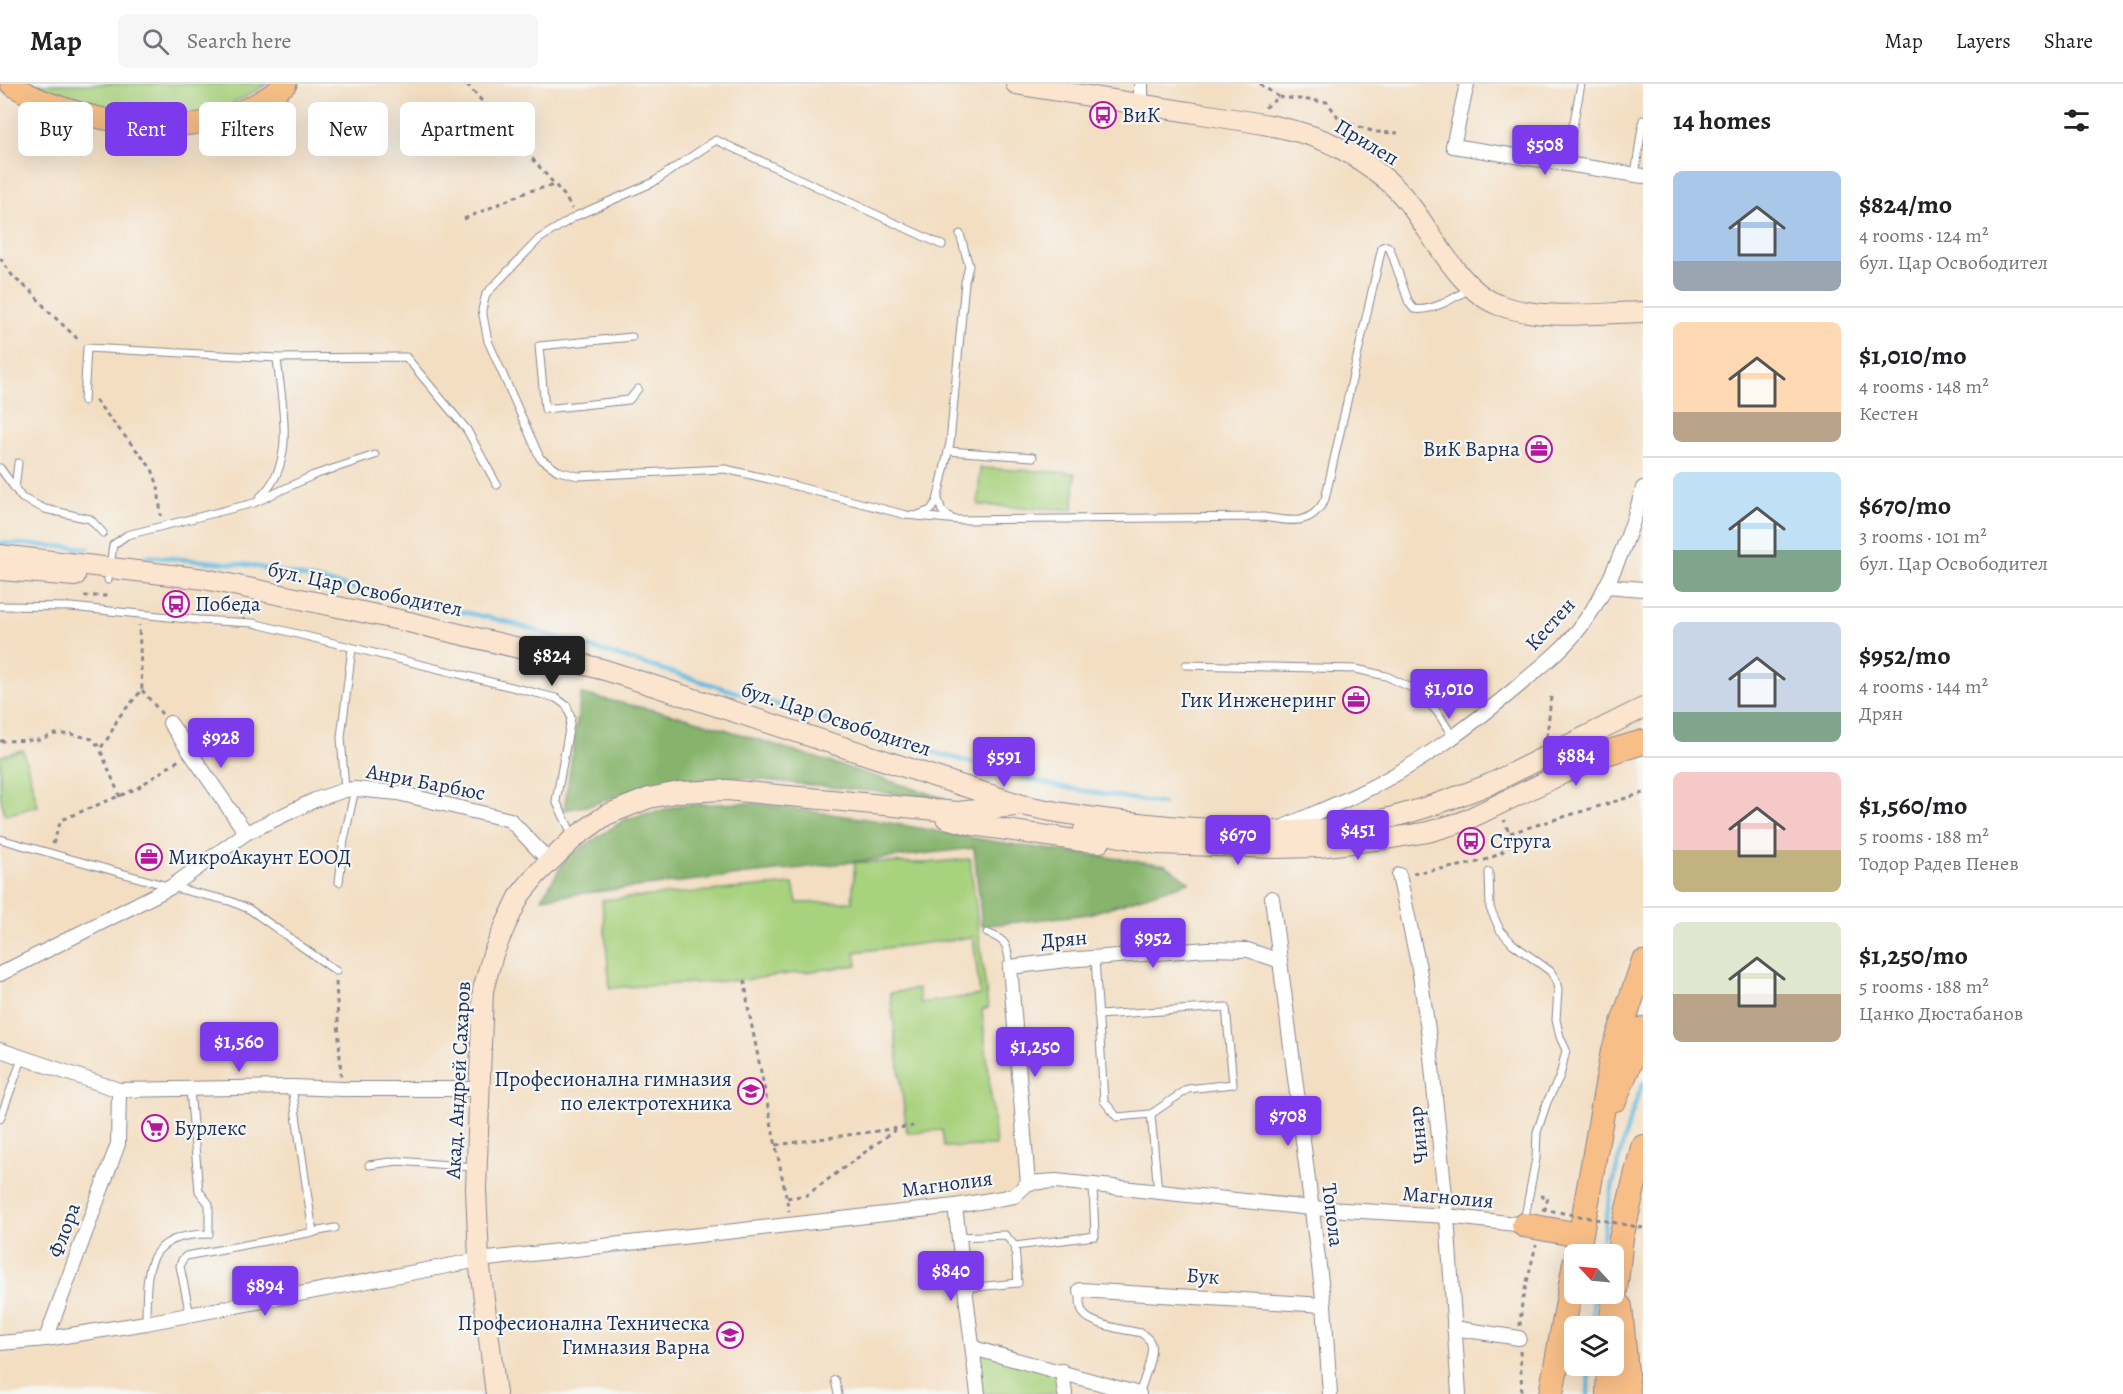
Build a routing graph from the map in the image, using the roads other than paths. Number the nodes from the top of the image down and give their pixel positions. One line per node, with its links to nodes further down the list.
1 (11, 84): 2 (main road)
2 (286, 84)
3 (1016, 84): 7 (main road, Прилеп)
4 (1142, 84): 7 (street)
5 (1467, 84): 9 (street)
6 (1581, 84): 9 (lane)
7 (1142, 105): 13 (main road, Прилеп)
8 (1643, 120): 10 (lane)
9 (1566, 164): 10 (street)
10 (1639, 176)
11 (960, 234): 19 (lane)
12 (942, 246): 29 (lane)
13 (1472, 288): 14 (main road, Прилеп); 30 (lane)
14 (1643, 312)
15 (632, 337): 17 (lane)
16 (277, 358): 18 (lane); 24 (lane); 28 (lane)
17 (638, 389)
18 (84, 401)
19 (948, 451): 21 (lane); 27 (lane)
20 (375, 455): 28 (lane)
21 (1033, 457)
22 (18, 463): 26 (lane)
23 (0, 468): 26 (lane)
24 (497, 484)
25 (1643, 488): 37 (street, Кестен)
26 (15, 489): 31 (lane)
27 (938, 495): 29 (lane); 30 (lane)
28 (254, 503): 35 (lane)
29 (906, 515): 30 (lane)
30 (959, 520)
31 (103, 533)
32 (0, 555): 35 (main road, бул. Цар Освободител)
33 (0, 570): 34 (main road, бул. Цар Освободител)
34 (36, 574): 35 (main road, бул. Цар Освободител); 36 (street)
35 (109, 574): 50 (main road, бул. Цар Освободител); 51 (main road, бул. Цар Освободител)
36 (0, 581)
37 (1606, 586): 38 (street); 45 (street, Кестен)
38 (1643, 589)
39 (0, 606): 40 (lane)
40 (352, 648): 48 (lane); 54 (lane)
41 (1186, 665): 45 (lane)
42 (1643, 708): 52 (main road, бул. Цар Освободител)
43 (170, 723): 53 (street)
44 (1643, 734): 47 (main road, бул. Цар Освободител)
45 (1453, 737): 52 (street, Кестен)
46 (1643, 742): 47 (highway)
47 (1603, 754): 56 (main road, бул. Цар Освободител)
48 (350, 789): 53 (street, Анри Барбюс); 57 (street, Анри Барбюс); 60 (lane)
49 (893, 805): 51 (main road); 54 (main road, Акад. Андрей Сахаров); 56 (main road)
50 (1022, 805): 51 (main road); 52 (main road, бул. Цар Освободител)
51 (991, 809): 56 (main road, бул. Цар Освободител)
52 (1276, 830)
53 (246, 833): 61 (street, Анри Барбюс)
54 (574, 838): 57 (main road, Акад. Андрей Сахаров)
55 (0, 839): 61 (lane)
56 (1157, 844)
57 (550, 862): 75 (main road, Акад. Андрей Сахаров)
58 (1489, 872): 91 (lane)
59 (1398, 875): 90 (street, Чинар)
60 (339, 882)
61 (171, 887): 68 (lane); 69 (street, Анри Барбюс)
62 (1272, 898): 65 (street, Топола)
63 (987, 933): 67 (lane)
64 (1095, 958): 65 (street, Дрян); 67 (street, Дрян); 70 (lane)
65 (1280, 960): 88 (street, Топола)
66 (1643, 963): 89 (highway)
67 (1010, 967): 83 (street)
68 (336, 971)
69 (0, 974)
70 (1098, 1015): 78 (lane); 78 (lane)
71 (1643, 1029): 89 (highway)
72 (0, 1050): 73 (street)
73 (22, 1059): 76 (street); 79 (lane)
74 (292, 1087): 75 (street); 77 (street); 93 (lane)
75 (479, 1089): 82 (main road, Акад. Андрей Сахаров)
76 (119, 1090): 77 (street); 111 (street, Флора)
77 (190, 1090): 108 (lane)
78 (1151, 1114): 86 (lane)
79 (0, 1119)
80 (1643, 1147): 95 (highway)
81 (369, 1165): 82 (lane)
82 (477, 1167): 100 (main road, Акад. Андрей Сахаров)
83 (1028, 1183): 84 (street, Магнолия); 87 (street, Магнолия)
84 (1093, 1185): 86 (street, Магнолия); 99 (lane)
85 (1643, 1186): 95 (highway)
86 (1158, 1192): 88 (street, Магнолия)
87 (955, 1206): 94 (street); 100 (street, Магнолия)
88 (1311, 1208): 90 (street, Магнолия); 106 (street, Топола)
89 (1585, 1210): 97 (highway)
90 (1447, 1216): 91 (street, Магнолия); 109 (street, Чинар)
91 (1535, 1221): 96 (highway)
92 (335, 1228): 93 (lane)
93 (313, 1233): 107 (lane)
94 (959, 1238): 99 (lane); 101 (street)
95 (1621, 1238): 98 (highway)
96 (1576, 1244)
97 (1578, 1244)
98 (1620, 1244)
99 (1014, 1246): 101 (lane)
100 (479, 1260): 107 (street, Магнолия); 117 (main road, Акад. Андрей Сахаров)
101 (965, 1288): 113 (street)
102 (1080, 1290): 106 (street, Бук); 121 (lane)
103 (1567, 1304): 124 (highway)
104 (1573, 1304): 125 (highway)
105 (1620, 1304): 127 (highway)
106 (1324, 1305): 122 (street, Топола)
107 (190, 1315): 108 (street, Магнолия)
108 (146, 1323): 111 (street, Магнолия)
109 (1454, 1328): 110 (street); 123 (street, Чинар)
110 (1519, 1338)
111 (46, 1339): 112 (street)
112 (0, 1343)
113 (973, 1348): 114 (street); 119 (street)
114 (1062, 1371): 120 (street); 121 (street)
115 (1609, 1376): 126 (highway)
116 (835, 1380): 118 (lane)
117 (496, 1394)
118 (838, 1394)
119 (978, 1394)
120 (1065, 1394)
121 (1139, 1394)
122 (1330, 1394)
123 (1459, 1394)
124 (1551, 1394)
125 (1567, 1394)
126 (1608, 1394)
127 (1628, 1394)

